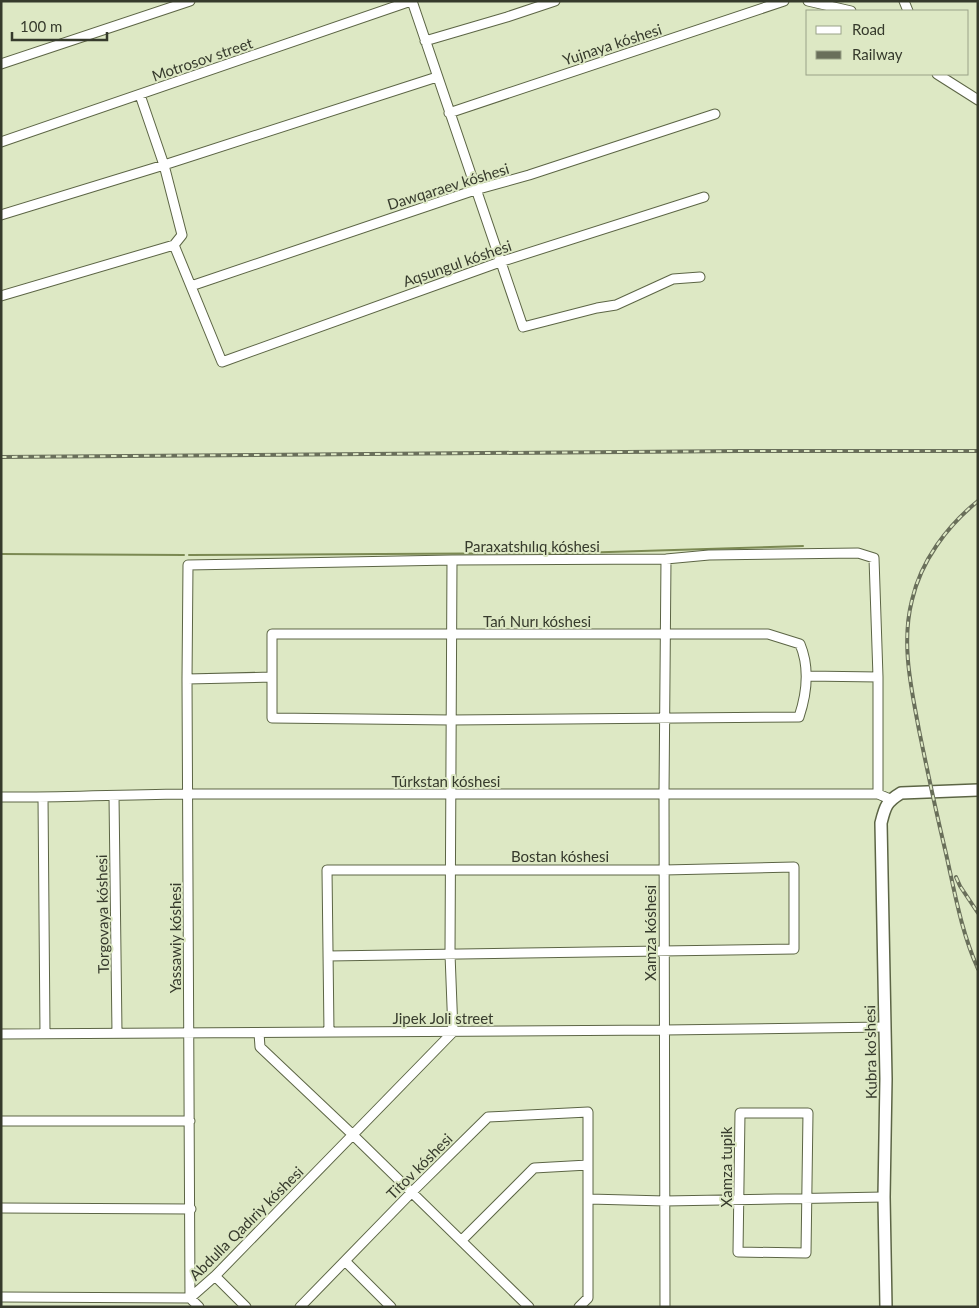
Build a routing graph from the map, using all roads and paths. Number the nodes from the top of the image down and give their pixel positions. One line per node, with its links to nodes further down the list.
1 (190, 1): 8 (street)
2 (411, 1): 7 (street); 11 (street, Motrosov street)
3 (555, 1): 7 (street)
4 (784, 1): 13 (street, Yujnaya kóshesi)
5 (808, 1): 6 (street)
6 (848, 10)
7 (425, 41): 10 (street)
8 (1, 64)
9 (939, 75): 12 (street)
10 (437, 77): 13 (street); 16 (street)
11 (140, 95): 15 (street, Motrosov street); 16 (street)
12 (978, 100)
13 (449, 113): 17 (street)
14 (715, 114): 17 (street, Dawqaraev kóshesi)
15 (1, 142)
16 (164, 165): 19 (street); 20 (street)
17 (475, 190): 21 (street); 23 (street, Dawqaraev kóshesi)
18 (704, 197): 21 (street, Aqsungul kóshesi)
19 (1, 215)
20 (174, 244): 23 (street); 24 (street)
21 (500, 262): 22 (street); 23 (street, Aqsungul kóshesi)
22 (700, 277)
23 (190, 286)
24 (1, 296)
25 (666, 559): 26 (street, Paraxatshılıq kóshesi); 29 (street, Xamza kóshesi); 32 (street, Paraxatshılıq kóshesi)
26 (452, 560): 27 (street, Paraxatshılıq kóshesi); 28 (street)
27 (188, 565): 33 (street, Yassawiy kóshesi)
28 (451, 635): 29 (street, Tań Nurı kóshesi); 31 (street, Tań Nurı kóshesi); 35 (street)
29 (666, 635): 30 (street, Tań Nurı kóshesi); 34 (street, Xamza kóshesi)
30 (807, 676): 32 (street); 34 (street)
31 (272, 677): 33 (street); 35 (street)
32 (878, 677): 39 (street)
33 (187, 679): 37 (street, Yassawiy kóshesi)
34 (665, 719): 35 (street); 38 (street, Xamza kóshesi)
35 (451, 720): 40 (street)
36 (978, 790): 44 (main road)
37 (188, 794): 40 (street, Túrkstan kóshesi); 41 (street, Túrkstan kóshesi); 56 (street, Yassawiy kóshesi)
38 (664, 794): 39 (street, Túrkstan kóshesi); 40 (street, Túrkstan kóshesi); 46 (street, Xamza kóshesi)
39 (878, 794): 44 (street, Túrkstan kóshesi)
40 (451, 795): 45 (street)
41 (114, 796): 43 (street, Túrkstan kóshesi); 55 (street, Torgovaya kóshesi)
42 (1, 797): 43 (street, Túrkstan kóshesi)
43 (43, 798): 54 (street)
44 (890, 799): 50 (main road, Kubra ko'shesi)
45 (450, 869): 46 (street, Bostan kóshesi); 48 (street); 49 (street, Bostan kóshesi)
46 (664, 870): 47 (street, Xamza kóshesi); 47 (street, Bostan kóshesi)
47 (664, 951): 48 (street); 51 (street, Xamza kóshesi)
48 (450, 954): 49 (street); 53 (street)
49 (328, 956): 52 (street)
50 (885, 1027): 51 (street, Jipek Joli street); 64 (main road, Kubra ko'shesi)
51 (664, 1030): 53 (street, Jipek Joli street); 68 (street, Xamza kóshesi)
52 (329, 1032): 53 (street, Jipek Joli street); 57 (street, Jipek Joli street)
53 (453, 1032): 61 (street, Abdulla Qadıriy kóshesi)
54 (45, 1033): 55 (street, Jipek Joli street); 58 (street, Jipek Joli street)
55 (116, 1033): 56 (street, Jipek Joli street)
56 (189, 1033): 57 (street, Jipek Joli street); 60 (street, Yassawiy kóshesi)
57 (259, 1033): 61 (street)
58 (1, 1034)
59 (1, 1121): 60 (street)
60 (190, 1121): 70 (street, Yassawiy kóshesi)
61 (354, 1135): 63 (street); 73 (street, Abdulla Qadıriy kóshesi)
62 (588, 1165): 63 (street, Titov kóshesi); 65 (street); 71 (street)
63 (412, 1192): 71 (street); 72 (street, Titov kóshesi)
64 (884, 1198): 66 (street); 83 (main road, Kubra ko'shesi)
65 (589, 1199): 68 (street); 81 (street)
66 (807, 1199): 67 (street); 67 (street, Xamza tupik); 67 (street, Xamza tupik)
67 (739, 1200): 68 (street)
68 (665, 1201): 82 (street, Xamza kóshesi)
69 (1, 1208): 70 (street)
70 (191, 1210): 75 (street, Yassawiy kóshesi)
71 (462, 1240): 80 (street)
72 (345, 1261): 78 (street, Titov kóshesi); 79 (street)
73 (215, 1276): 75 (street, Abdulla Qadıriy kóshesi); 77 (street)
74 (1, 1298): 75 (street, Abdulla Qadıriy kóshesi)
75 (190, 1298): 76 (street)
76 (199, 1307)
77 (246, 1307)
78 (300, 1307)
79 (391, 1307)
80 (530, 1307)
81 (579, 1307)
82 (666, 1307)
83 (886, 1307)

